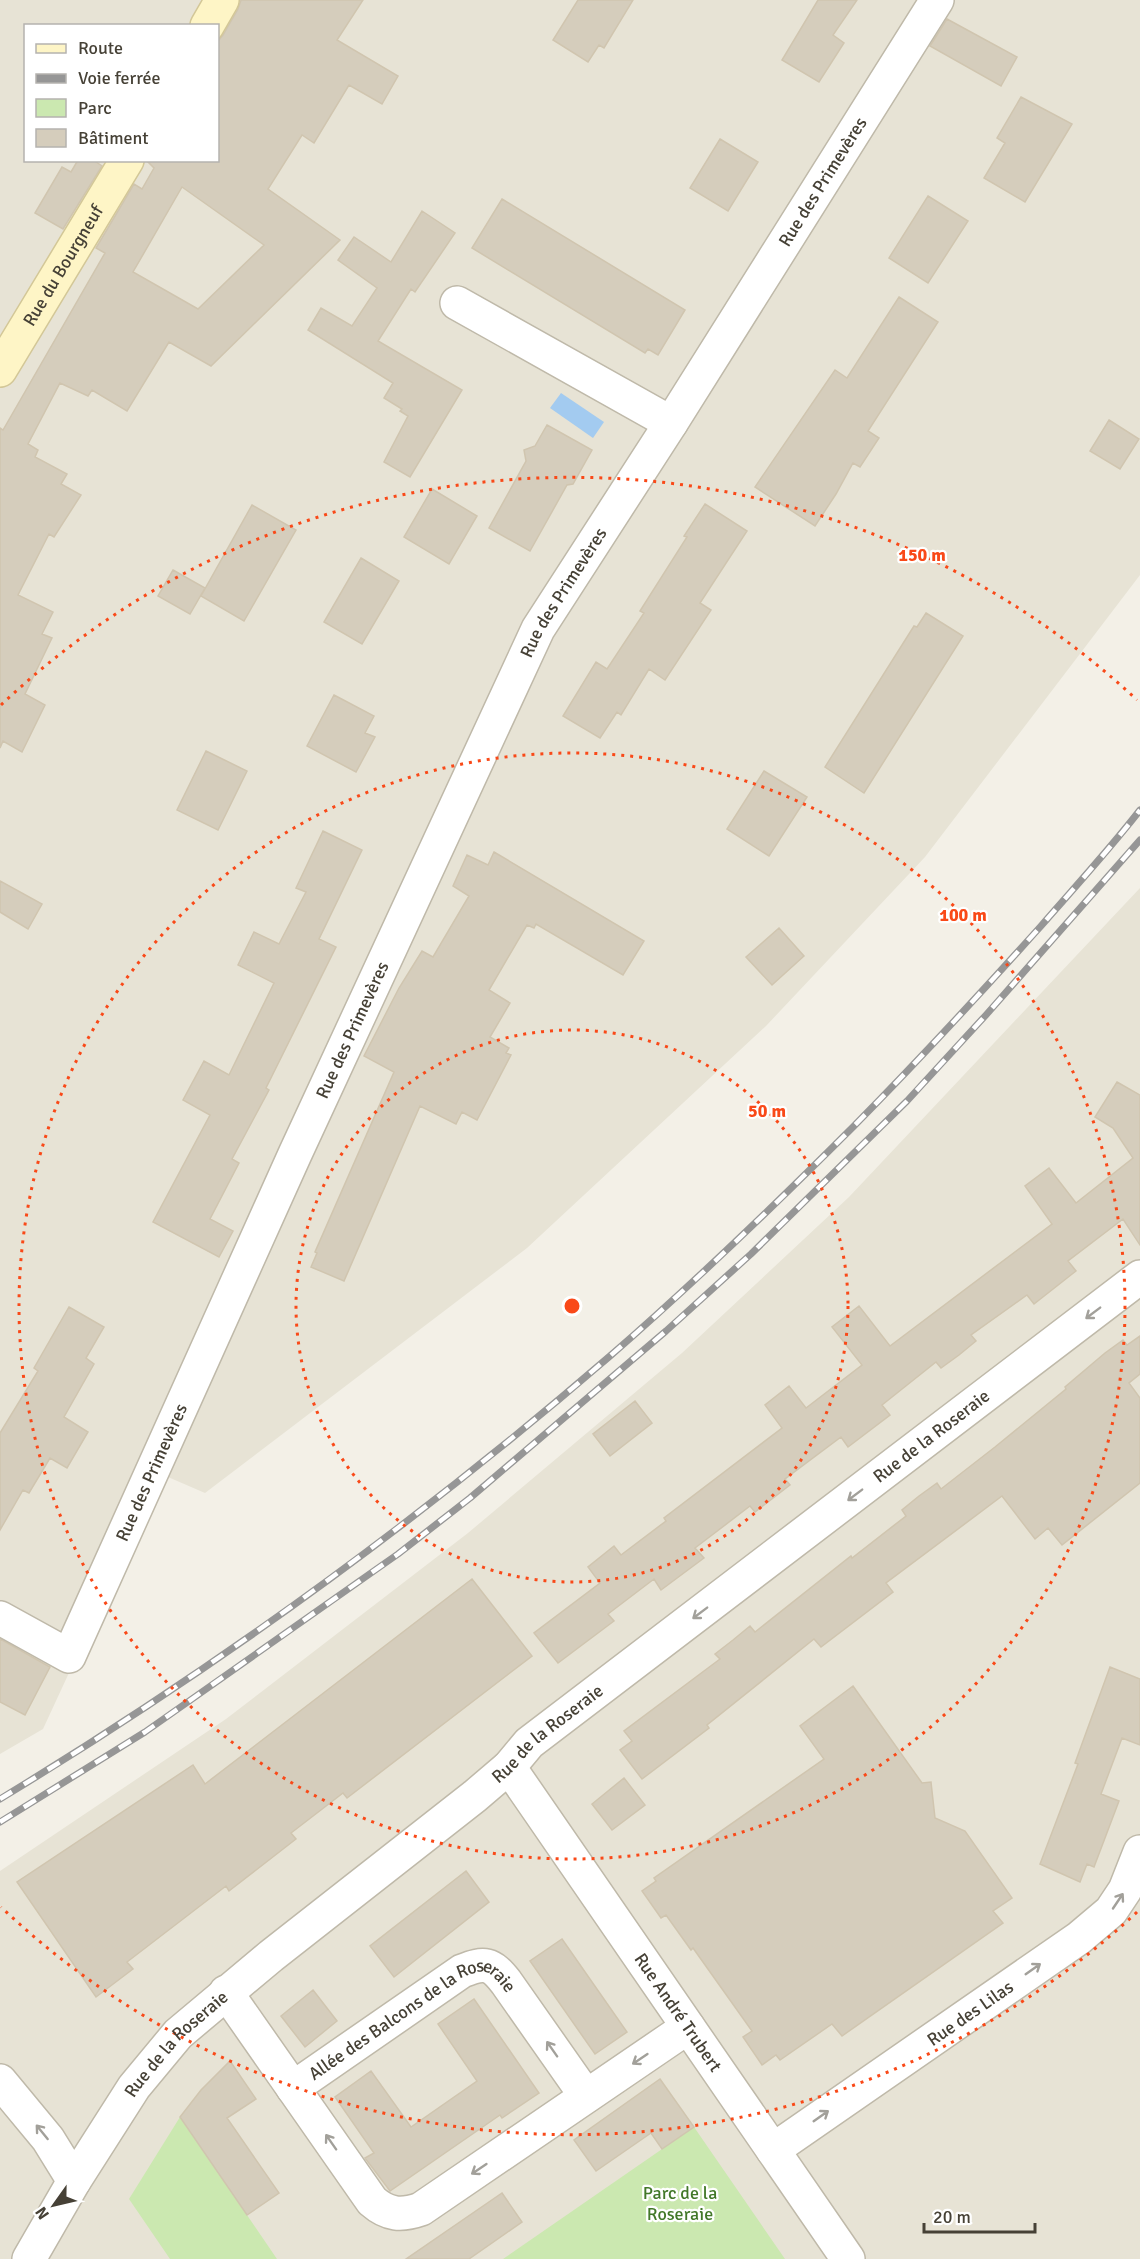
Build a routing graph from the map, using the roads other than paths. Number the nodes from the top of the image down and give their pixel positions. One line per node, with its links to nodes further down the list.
1 (222, 0): 3 (main road)
2 (938, 0): 7 (street, Rue des Primevères)
3 (208, 24)
4 (126, 162): 6 (main road, Rue du Bourgneuf)
5 (457, 303): 7 (street)
6 (0, 370)
7 (671, 423): 9 (street, Rue des Primevères)
8 (1140, 1277): 10 (street, Rue de la Roseraie, one-way to 10)
9 (0, 1618)
10 (509, 1767): 12 (street, Rue de la Roseraie); 13 (street, Rue André Trubert)
11 (1140, 1852): 17 (street, Rue des Lilas, one-way to 11)
12 (226, 1992): 15 (street, Allée des Balcons de la Roseraie); 18 (street, Rue de la Roseraie)
13 (688, 2027): 16 (street, Allée des Balcons de la Roseraie, one-way to 16); 17 (street, Rue André Trubert)
14 (0, 2081): 18 (street, one-way to 14)
15 (293, 2088): 16 (street, Allée des Balcons de la Roseraie, one-way to 15); 16 (street, Allée des Balcons de la Roseraie, one-way to 15)
16 (586, 2096)
17 (773, 2150): 20 (street, Rue André Trubert)
18 (74, 2181): 19 (street, Rue de la Roseraie)
19 (29, 2259)
20 (848, 2259)

